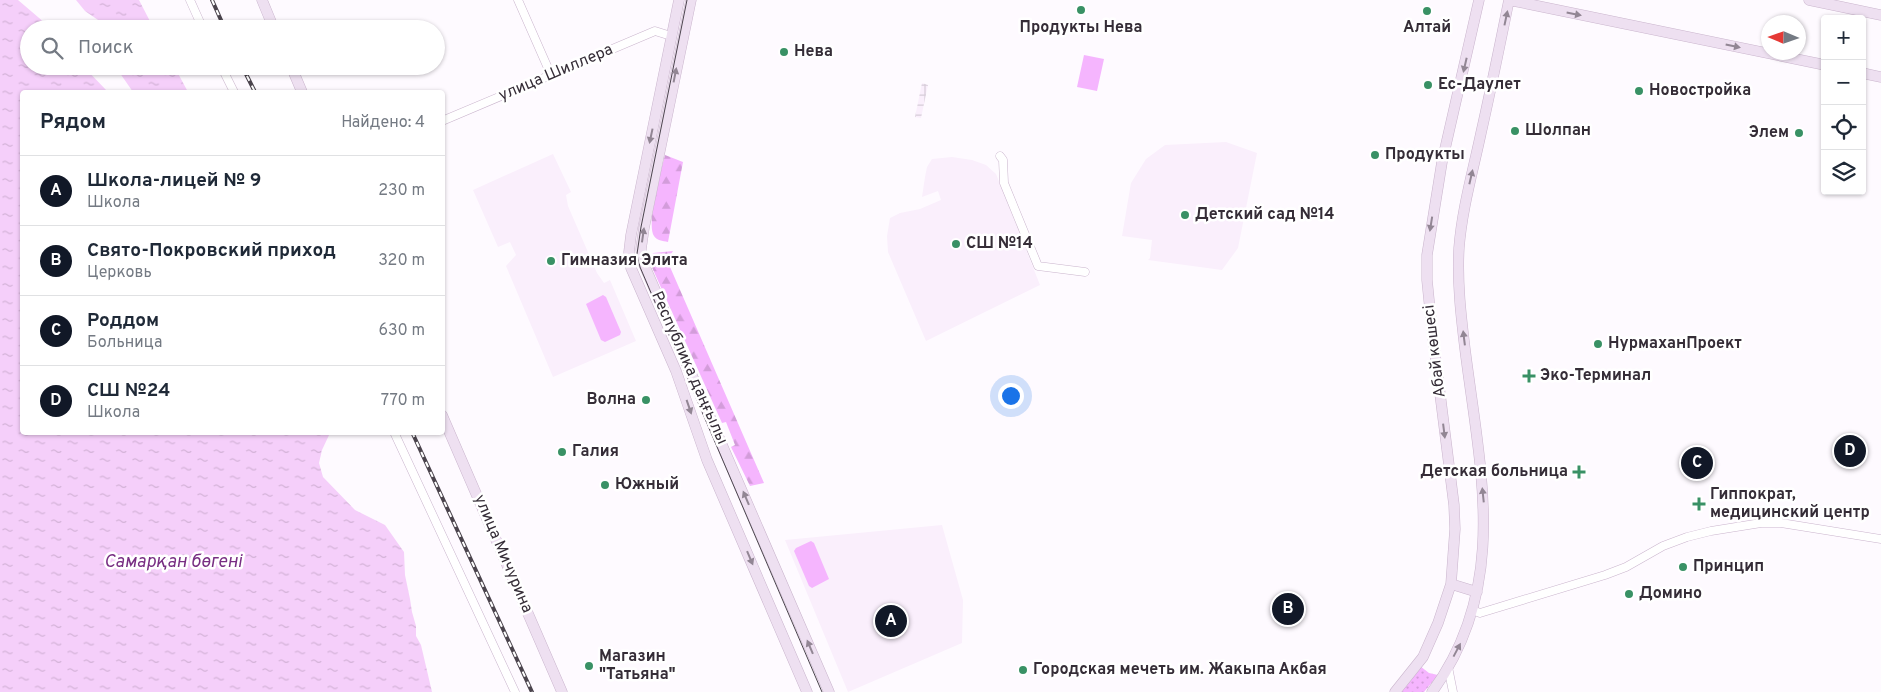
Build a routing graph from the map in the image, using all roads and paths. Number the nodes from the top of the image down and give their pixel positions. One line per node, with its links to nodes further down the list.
1 (190, 0): 10 (street)
2 (262, 0): 11 (main road)
3 (518, 0): 17 (street)
4 (679, 0): 12 (main road, Республика даңғылы)
5 (691, 0): 34 (main road, Республика даңғылы, one-way to 5)
6 (1479, 0): 27 (main road, Абай көшесі, one-way to 27)
7 (1509, 0): 13 (main road, one-way to 13); 28 (main road, Абай көшесі, one-way to 7)
8 (1809, 0): 9 (main road)
9 (1881, 15)
10 (199, 20)
11 (270, 20)
12 (672, 36): 17 (street, улица Шиллера); 33 (main road, Республика даңғылы, one-way to 33)
13 (1821, 64)
14 (1866, 74): 18 (main road)
15 (226, 75): 19 (street)
16 (294, 75): 20 (main road)
17 (551, 75): 21 (street, улица Шиллера)
18 (1881, 77)
19 (233, 90)
20 (301, 90)
21 (445, 120)
22 (1000, 156): 23 (street)
23 (1085, 272)
24 (445, 423): 32 (main road, улица Мичурина)
25 (395, 435): 31 (street)
26 (1881, 538): 29 (street)
27 (1451, 584): 28 (main road); 35 (main road, Абай көшесі)
28 (1477, 592): 29 (main road, Абай көшесі)
29 (1472, 610): 30 (main road, Абай көшесі, one-way to 29)
30 (1448, 667): 36 (main road, Абай көшесі); 37 (street)
31 (515, 692)
32 (562, 692)
33 (807, 692)
34 (829, 692)
35 (1395, 692)
36 (1432, 692)
37 (1453, 692)

